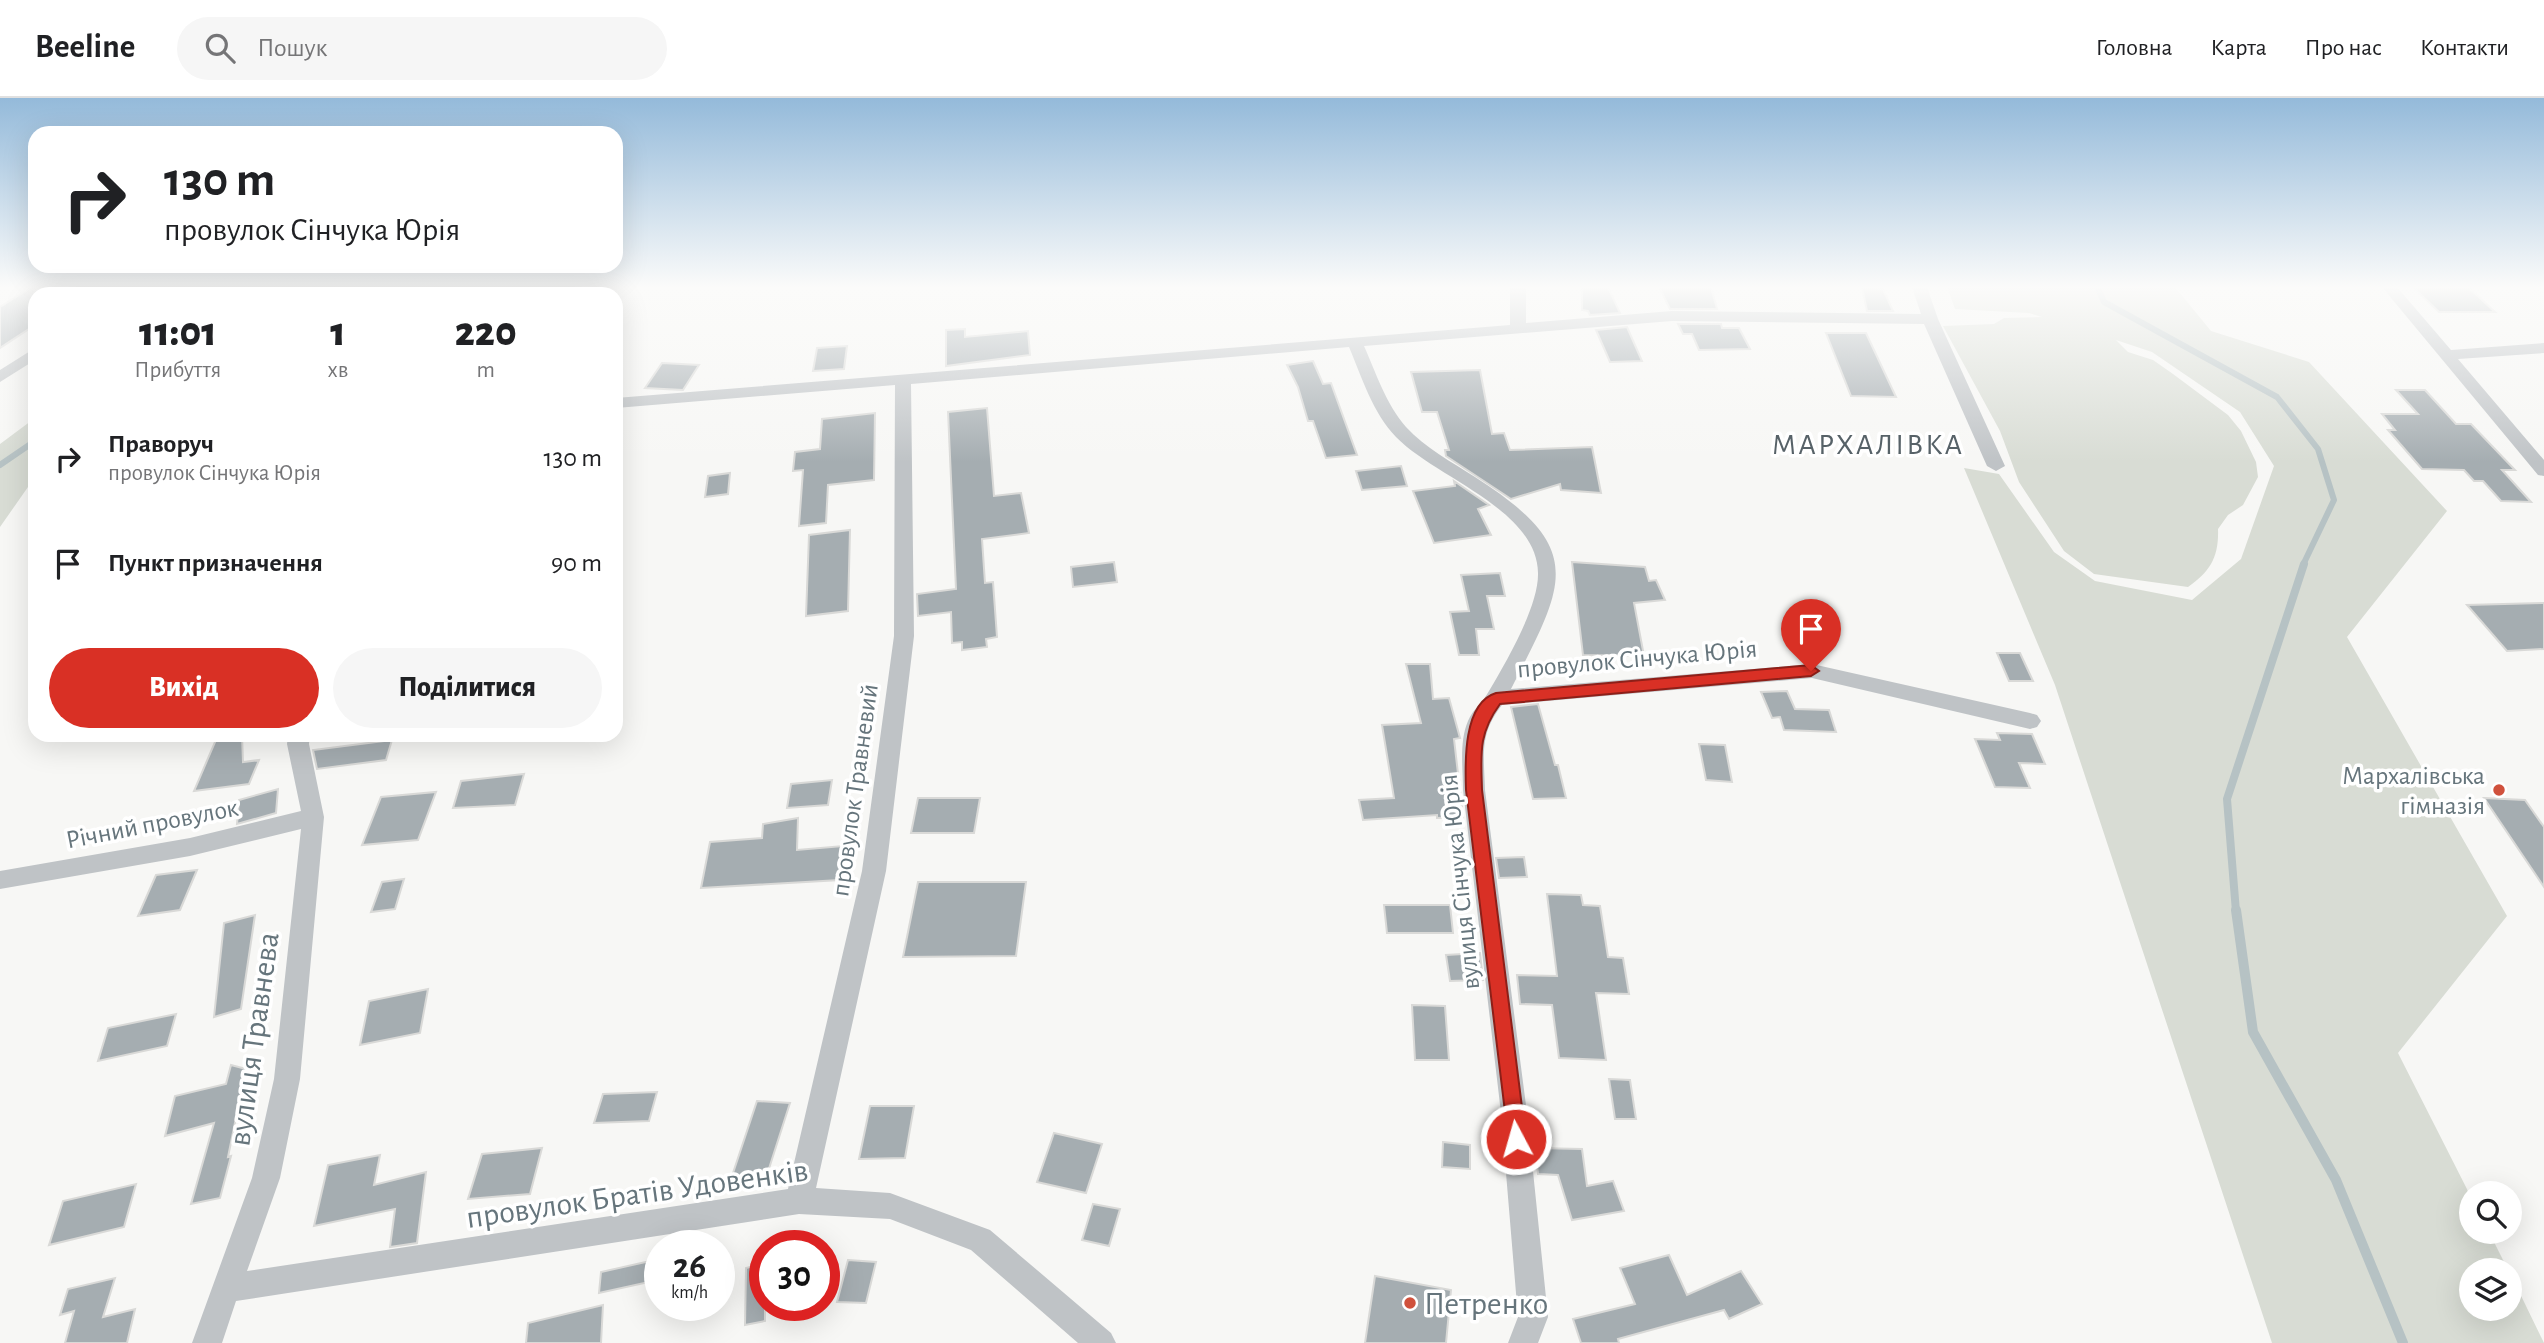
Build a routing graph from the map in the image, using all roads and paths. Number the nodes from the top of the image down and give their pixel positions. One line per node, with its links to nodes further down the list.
1 (1329, 345): 9 (street)
2 (1356, 345): 13 (street, вулиця Сінчука Юрія)
3 (1942, 345): 11 (street)
4 (2439, 345): 6 (street)
5 (2544, 348): 6 (street)
6 (2448, 355): 12 (street)
7 (28, 359): 8 (street)
8 (0, 377)
9 (904, 380): 10 (street); 18 (street, провулок Травневий)
10 (623, 402)
11 (1996, 466)
12 (2544, 471)
13 (1496, 698): 14 (street, провулок Сінчука Юрія); 22 (street, вулиця Сінчука Юрія)
14 (2030, 721)
15 (298, 742): 16 (street, вулиця Травнева)
16 (313, 817): 17 (street, Річний провулок); 19 (street, вулиця Травнева)
17 (0, 880)
18 (799, 1200): 19 (street, провулок Братів Удовенків); 21 (street, провулок Братів Удовенків)
19 (224, 1289): 20 (street, вулиця Травнева)
20 (207, 1343)
21 (1101, 1343)
22 (1523, 1343)

